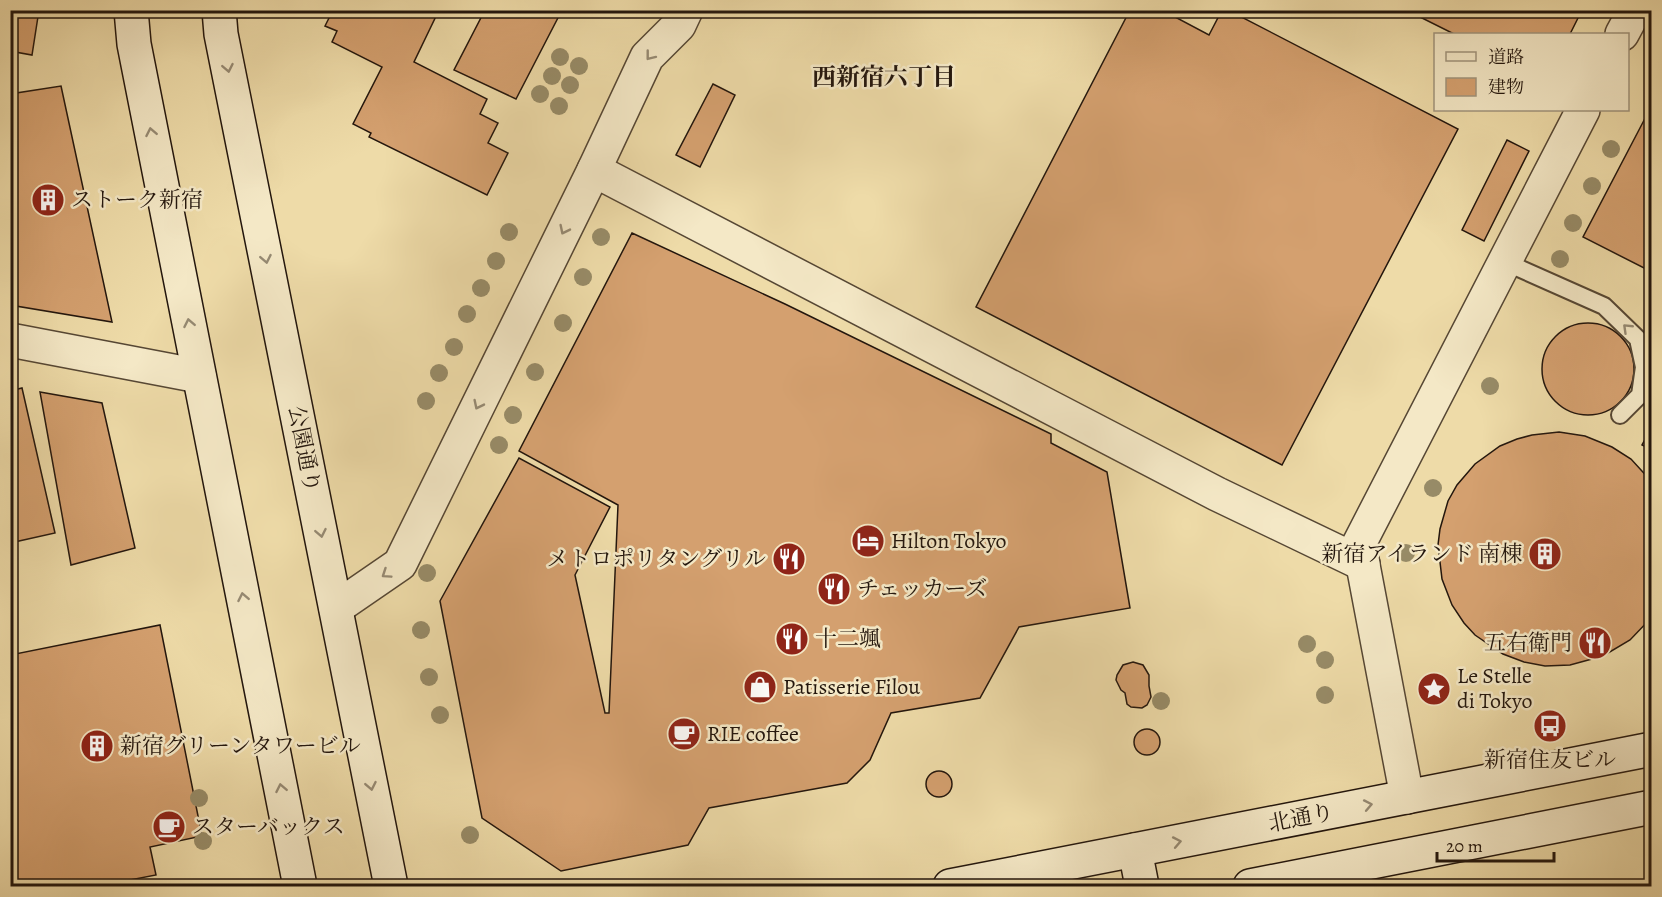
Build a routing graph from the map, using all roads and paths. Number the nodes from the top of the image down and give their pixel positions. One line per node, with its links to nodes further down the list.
1 (131, 10): 10 (main road, one-way to 1)
2 (219, 10): 13 (main road, 公園通り, one-way to 13)
3 (686, 10): 7 (main road, one-way to 7)
4 (1635, 10): 5 (main road)
5 (1623, 33)
6 (1582, 111): 8 (main road)
7 (594, 170): 12 (main road); 13 (main road, one-way to 13)
8 (1505, 262): 11 (lane, one-way to 8); 12 (main road)
9 (10, 340): 10 (main road)
10 (199, 376): 19 (main road, one-way to 10)
11 (1620, 415)
12 (1363, 564): 15 (main road)
13 (336, 608): 20 (main road, 公園通り, one-way to 20)
14 (1652, 749): 15 (main road, 北通り)
15 (1407, 797): 17 (main road, 北通り, one-way to 15)
16 (1652, 807): 23 (main road)
17 (1135, 850): 18 (main road, 北通り); 22 (main road)
18 (1081, 874): 21 (main road, 北通り)
19 (300, 886)
20 (391, 886)
21 (950, 886)
22 (1142, 886)
23 (1250, 886)

